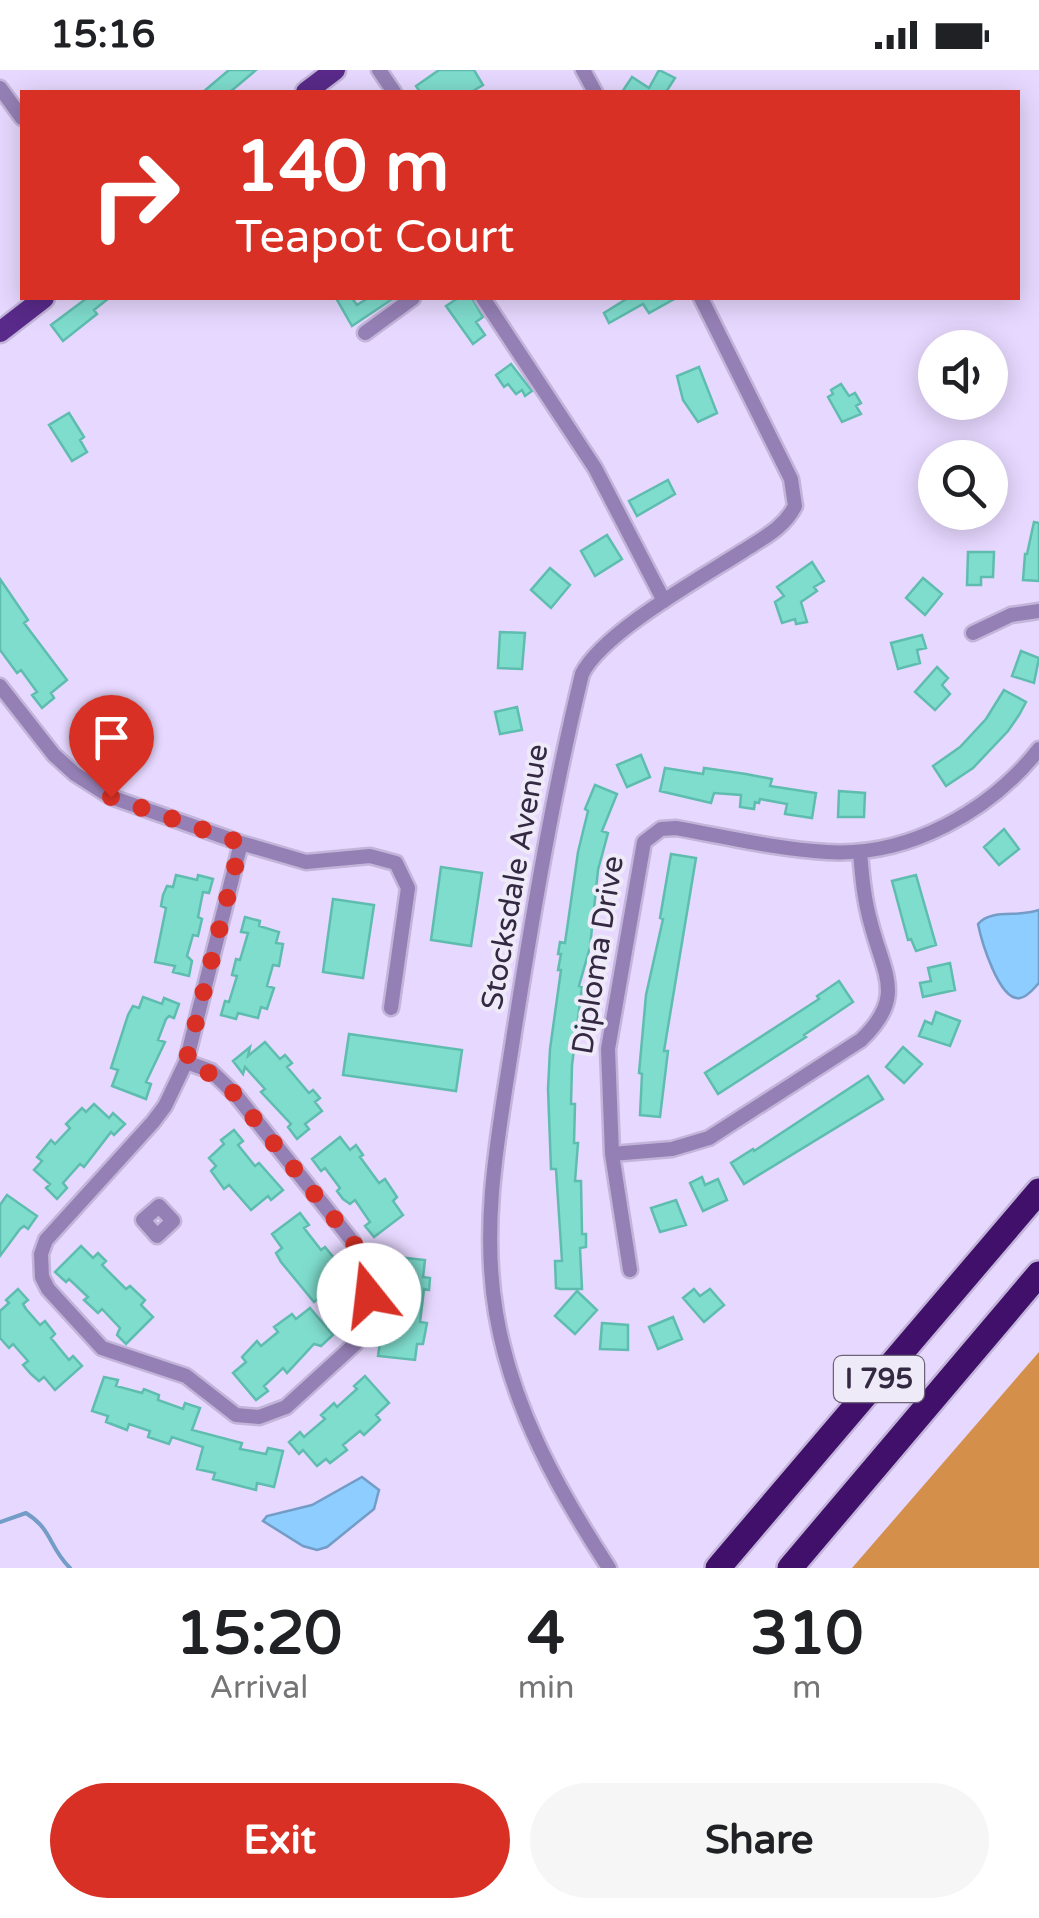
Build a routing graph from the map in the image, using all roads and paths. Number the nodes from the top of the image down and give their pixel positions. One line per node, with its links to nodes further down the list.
1 (334, 70): 3 (main road)
2 (0, 88): 4 (street)
3 (309, 90)
4 (20, 115)
5 (41, 300): 9 (main road)
6 (410, 300): 10 (street)
7 (484, 300): 11 (street)
8 (702, 300): 11 (street, Stocksdale Avenue)
9 (0, 332)
10 (365, 333)
11 (664, 601): 24 (street, Stocksdale Avenue)
12 (1039, 612): 13 (street)
13 (973, 633)
14 (0, 686): 16 (street)
15 (1039, 749): 17 (street, Diploma Drive)
16 (241, 843): 18 (street); 19 (street)
17 (860, 852): 20 (street); 20 (street, Diploma Drive)
18 (391, 1008)
19 (186, 1062): 19 (street)
20 (612, 1154): 22 (street, Diploma Drive)
21 (1039, 1191): 25 (highway, I 795)
22 (630, 1270)
23 (1039, 1274): 26 (highway, I 795)
24 (609, 1568)
25 (718, 1568)
26 (790, 1568)

